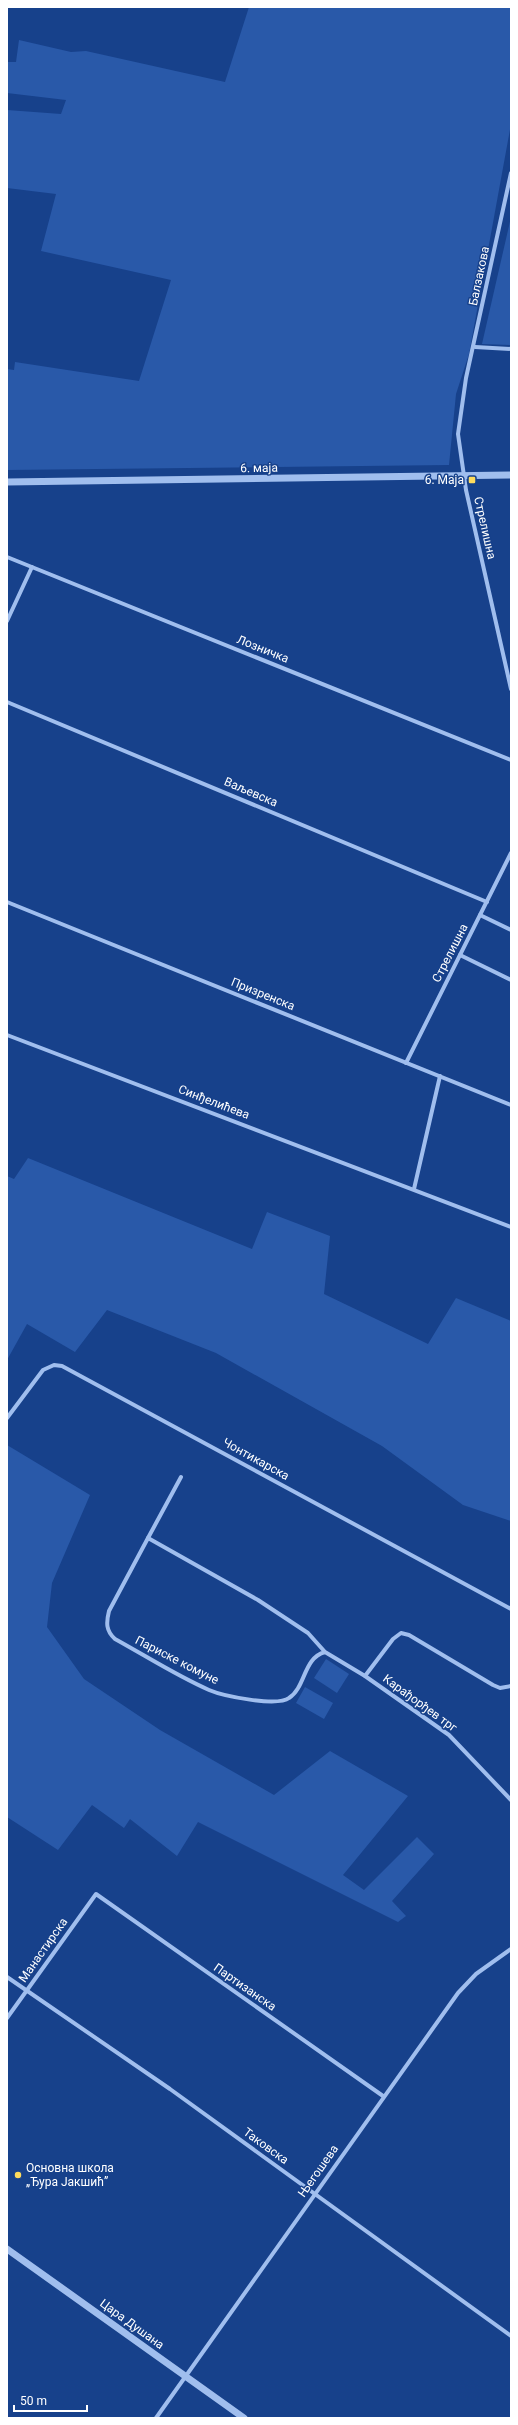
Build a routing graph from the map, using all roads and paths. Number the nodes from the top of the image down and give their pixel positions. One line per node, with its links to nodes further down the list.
1 (511, 174): 2 (street, Балзакова)
2 (475, 347): 3 (street); 5 (street, Стрелишна)
3 (511, 349)
4 (511, 475): 5 (street, 6. маја)
5 (463, 476): 6 (street, 6. маја); 10 (street, Стрелишна)
6 (7, 482)
7 (7, 557): 8 (street, Лозничка)
8 (32, 567): 9 (street); 12 (street, Лозничка)
9 (7, 621)
10 (511, 688)
11 (7, 702): 15 (street, Ваљевска)
12 (511, 760)
13 (511, 853): 15 (street, Стрелишна)
14 (7, 902): 21 (street, Призренска)
15 (487, 902): 16 (street, Стрелишна)
16 (480, 915): 17 (street); 18 (street, Стрелишна)
17 (511, 930)
18 (460, 955): 19 (street); 21 (street, Стрелишна)
19 (511, 980)
20 (7, 1035): 24 (street, Синђелићева)
21 (406, 1063): 22 (street, Призренска)
22 (440, 1076): 23 (street, Призренска); 24 (street)
23 (511, 1105)
24 (414, 1189): 25 (street, Синђелићева)
25 (511, 1227)
26 (7, 1418): 29 (street, Чонтикарска)
27 (181, 1477): 28 (street, Париске комуне)
28 (148, 1538): 30 (street); 30 (street, Париске комуне)
29 (511, 1609)
30 (324, 1652): 31 (street, Карађорђев трг)
31 (365, 1676): 32 (street, Карађорђев трг); 33 (street, Карађорђев трг)
32 (511, 1686)
33 (511, 1800)
34 (96, 1894): 37 (street, Манастирска); 39 (street, Партизанска)
35 (511, 1949): 39 (street, Његошева)
36 (7, 1977): 37 (street, Таковска)
37 (26, 1991): 38 (street, Манастирска); 40 (street, Таковска)
38 (7, 2018)
39 (384, 2096): 40 (street, Његошева)
40 (315, 2193): 42 (street, Таковска); 43 (street, Његошева)
41 (7, 2249): 43 (street, Цара Душана)
42 (511, 2336)
43 (185, 2376): 44 (street, Његошева); 45 (street, Цара Душана)
44 (156, 2418)
45 (244, 2418)

